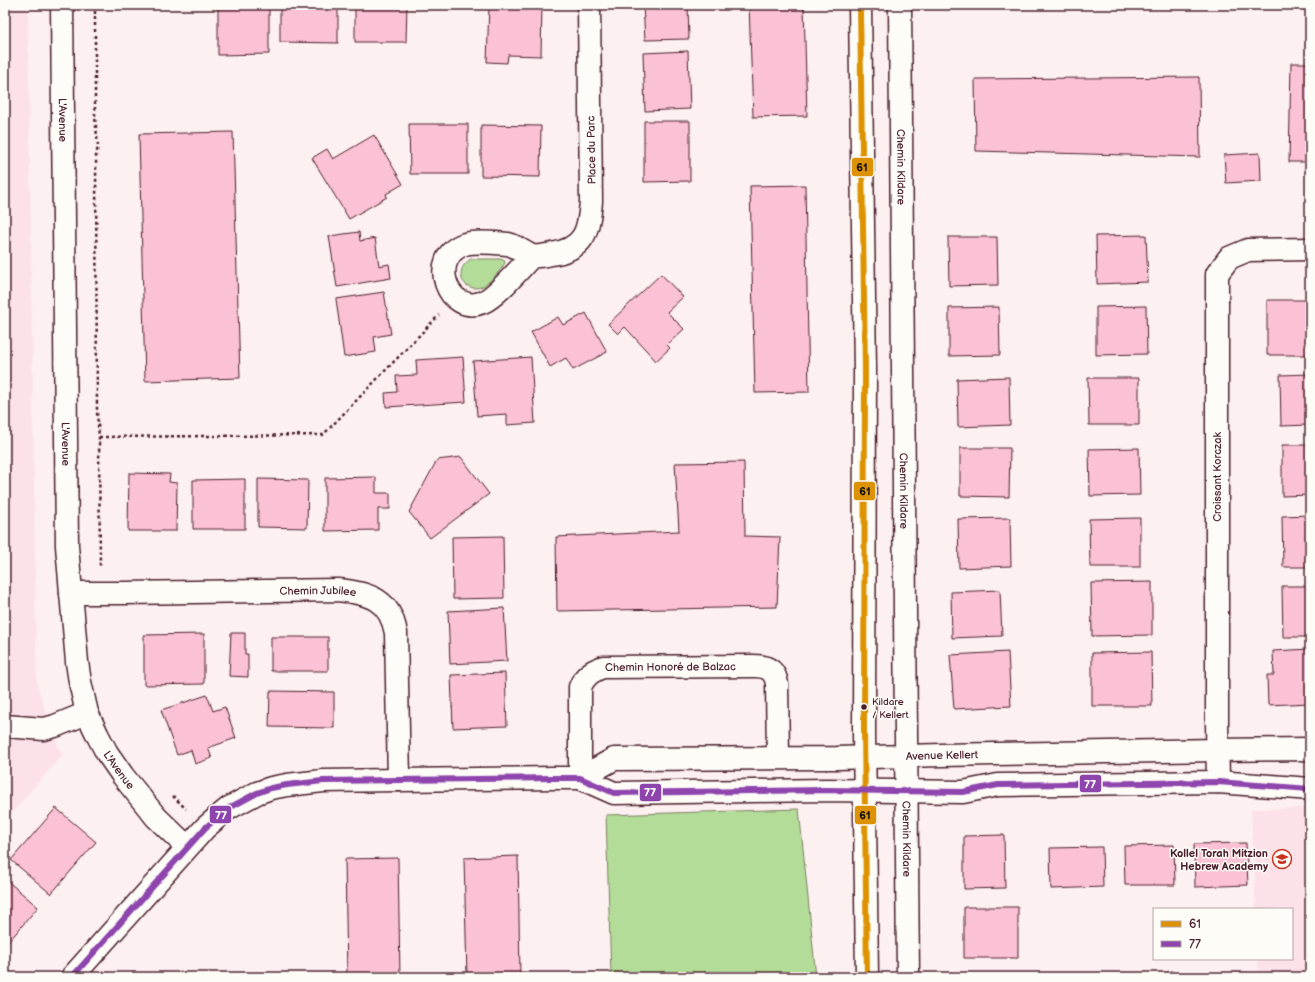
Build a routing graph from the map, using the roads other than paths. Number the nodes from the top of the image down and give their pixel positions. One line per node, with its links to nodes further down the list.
1 (62, 5): 7 (street, L'Avenue)
2 (589, 5): 6 (street, Place du Parc)
3 (860, 5): 12 (street)
4 (900, 5): 13 (street, Chemin Kildare)
5 (1310, 249): 11 (street, Croissant Korczak)
6 (532, 256)
7 (71, 593): 8 (street, L'Avenue); 16 (street, Chemin Jubilee)
8 (87, 713): 9 (street); 21 (street, L'Avenue)
9 (5, 726)
10 (1310, 749): 11 (street, Avenue Kellert)
11 (1217, 750): 13 (street, Avenue Kellert); 17 (street, Croissant Korczak)
12 (865, 756): 13 (street, Avenue Kellert); 14 (street, Avenue Kellert); 19 (street)
13 (906, 756): 20 (street, Chemin Kildare)
14 (778, 758): 15 (street, Avenue Kellert); 15 (street, Chemin Honoré de Balzac)
15 (580, 778): 16 (street, Avenue Kellert); 19 (street, Avenue Kellert)
16 (399, 780): 21 (street, Avenue Kellert)
17 (1218, 782): 18 (street, Avenue Kellert); 20 (street, Avenue Kellert)
18 (1310, 788)
19 (865, 791): 20 (street, Avenue Kellert); 23 (street)
20 (906, 792): 24 (street, Chemin Kildare)
21 (187, 847): 22 (street, Avenue Kellert)
22 (72, 977)
23 (867, 977)
24 (908, 977)

